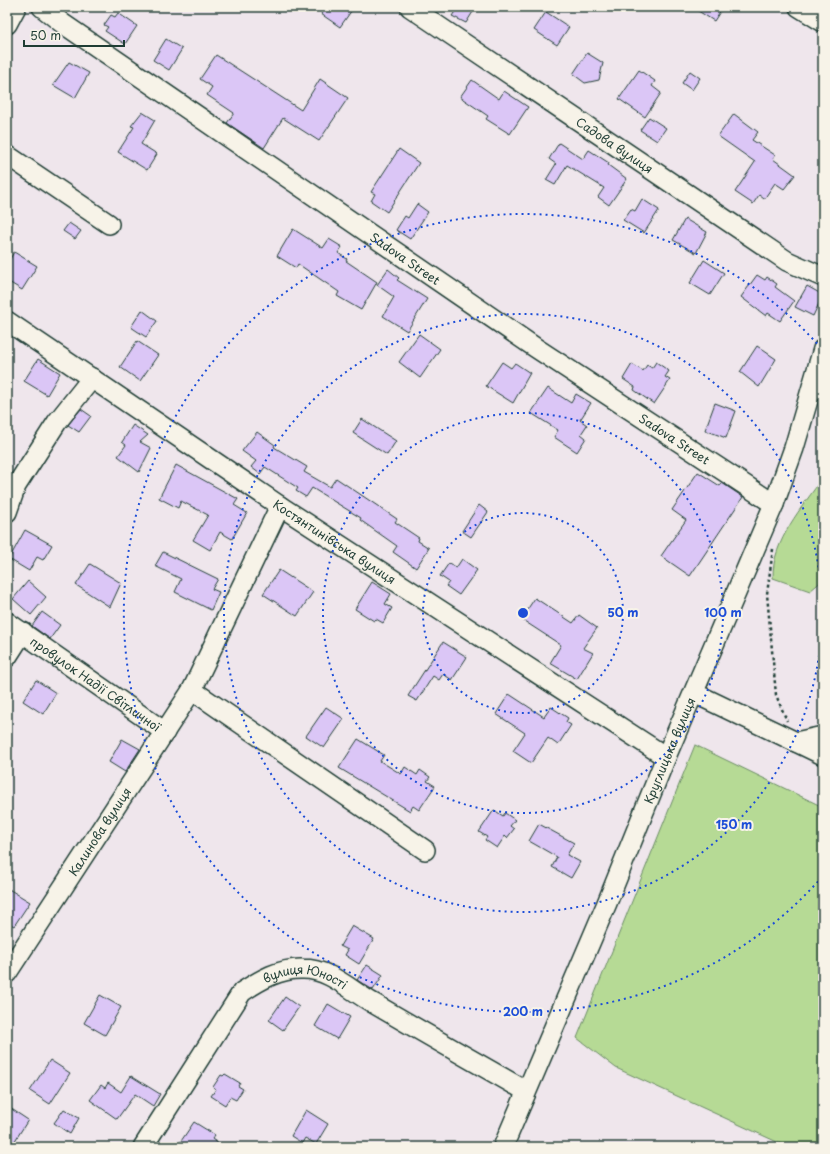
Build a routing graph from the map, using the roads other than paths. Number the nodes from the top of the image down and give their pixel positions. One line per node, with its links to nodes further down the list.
1 (16, 7): 6 (street)
2 (42, 7): 13 (street, Sadova Street)
3 (410, 7): 9 (street, Садова вулиця)
4 (799, 7): 5 (street)
5 (823, 22)
6 (7, 24)
7 (7, 155): 8 (street)
8 (109, 224)
9 (823, 277)
10 (7, 321): 12 (street, Костянтинівська вулиця)
11 (823, 349): 13 (street, Круглицька вулиця)
12 (92, 378): 14 (street, Костянтинівська вулиця); 15 (street)
13 (774, 504): 20 (street, Круглицька вулиця)
14 (280, 506): 19 (street, Калинова вулиця); 25 (street, Костянтинівська вулиця)
15 (7, 512)
16 (7, 622): 17 (street, провулок Надії Світличної)
17 (23, 632): 18 (street); 21 (street, провулок Надії Світличної)
18 (7, 657)
19 (192, 690): 21 (street, Калинова вулиця); 26 (street)
20 (694, 693): 23 (street); 25 (street, Круглицька вулиця)
21 (164, 732): 27 (street, Калинова вулиця)
22 (823, 736): 23 (street)
23 (796, 742): 24 (street)
24 (823, 755)
25 (666, 757): 28 (street, Круглицька вулиця)
26 (425, 850)
27 (7, 973)
28 (526, 1091): 29 (street, вулиця Юності); 30 (street, Круглицька вулиця)
29 (143, 1147)
30 (503, 1147)

